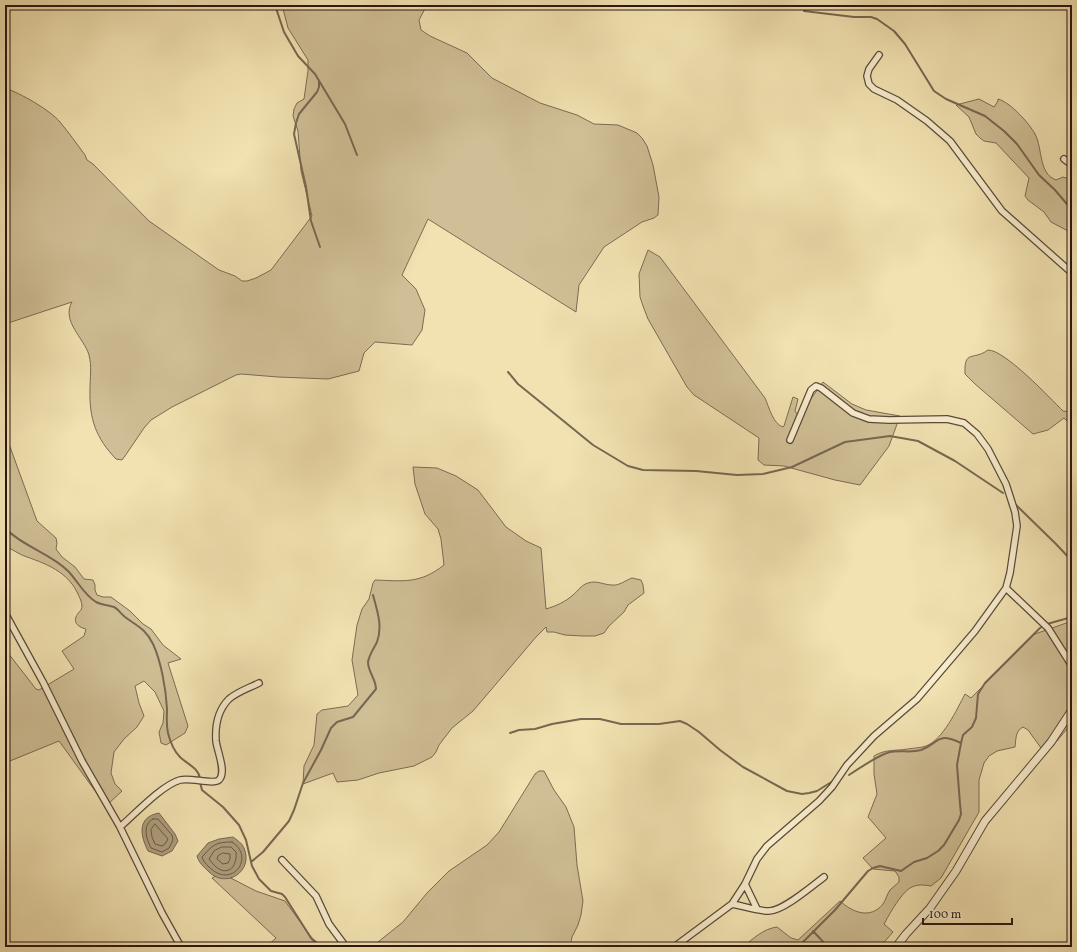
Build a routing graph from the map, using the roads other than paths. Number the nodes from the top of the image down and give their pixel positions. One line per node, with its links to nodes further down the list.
1 (879, 55): 4 (street)
2 (1064, 159): 3 (street)
3 (1072, 165)
4 (1072, 273)
5 (790, 440): 6 (street)
6 (1006, 588): 8 (street); 14 (street)
7 (5, 613): 11 (street)
8 (1072, 666)
9 (258, 682): 11 (street)
10 (1072, 710): 20 (street)
11 (120, 827): 17 (street)
12 (282, 860): 18 (street)
13 (824, 877): 16 (street)
14 (744, 884): 15 (street); 16 (street)
15 (732, 904): 16 (street); 19 (street)
16 (757, 909)
17 (181, 947)
18 (346, 947)
19 (674, 947)
20 (896, 947)

